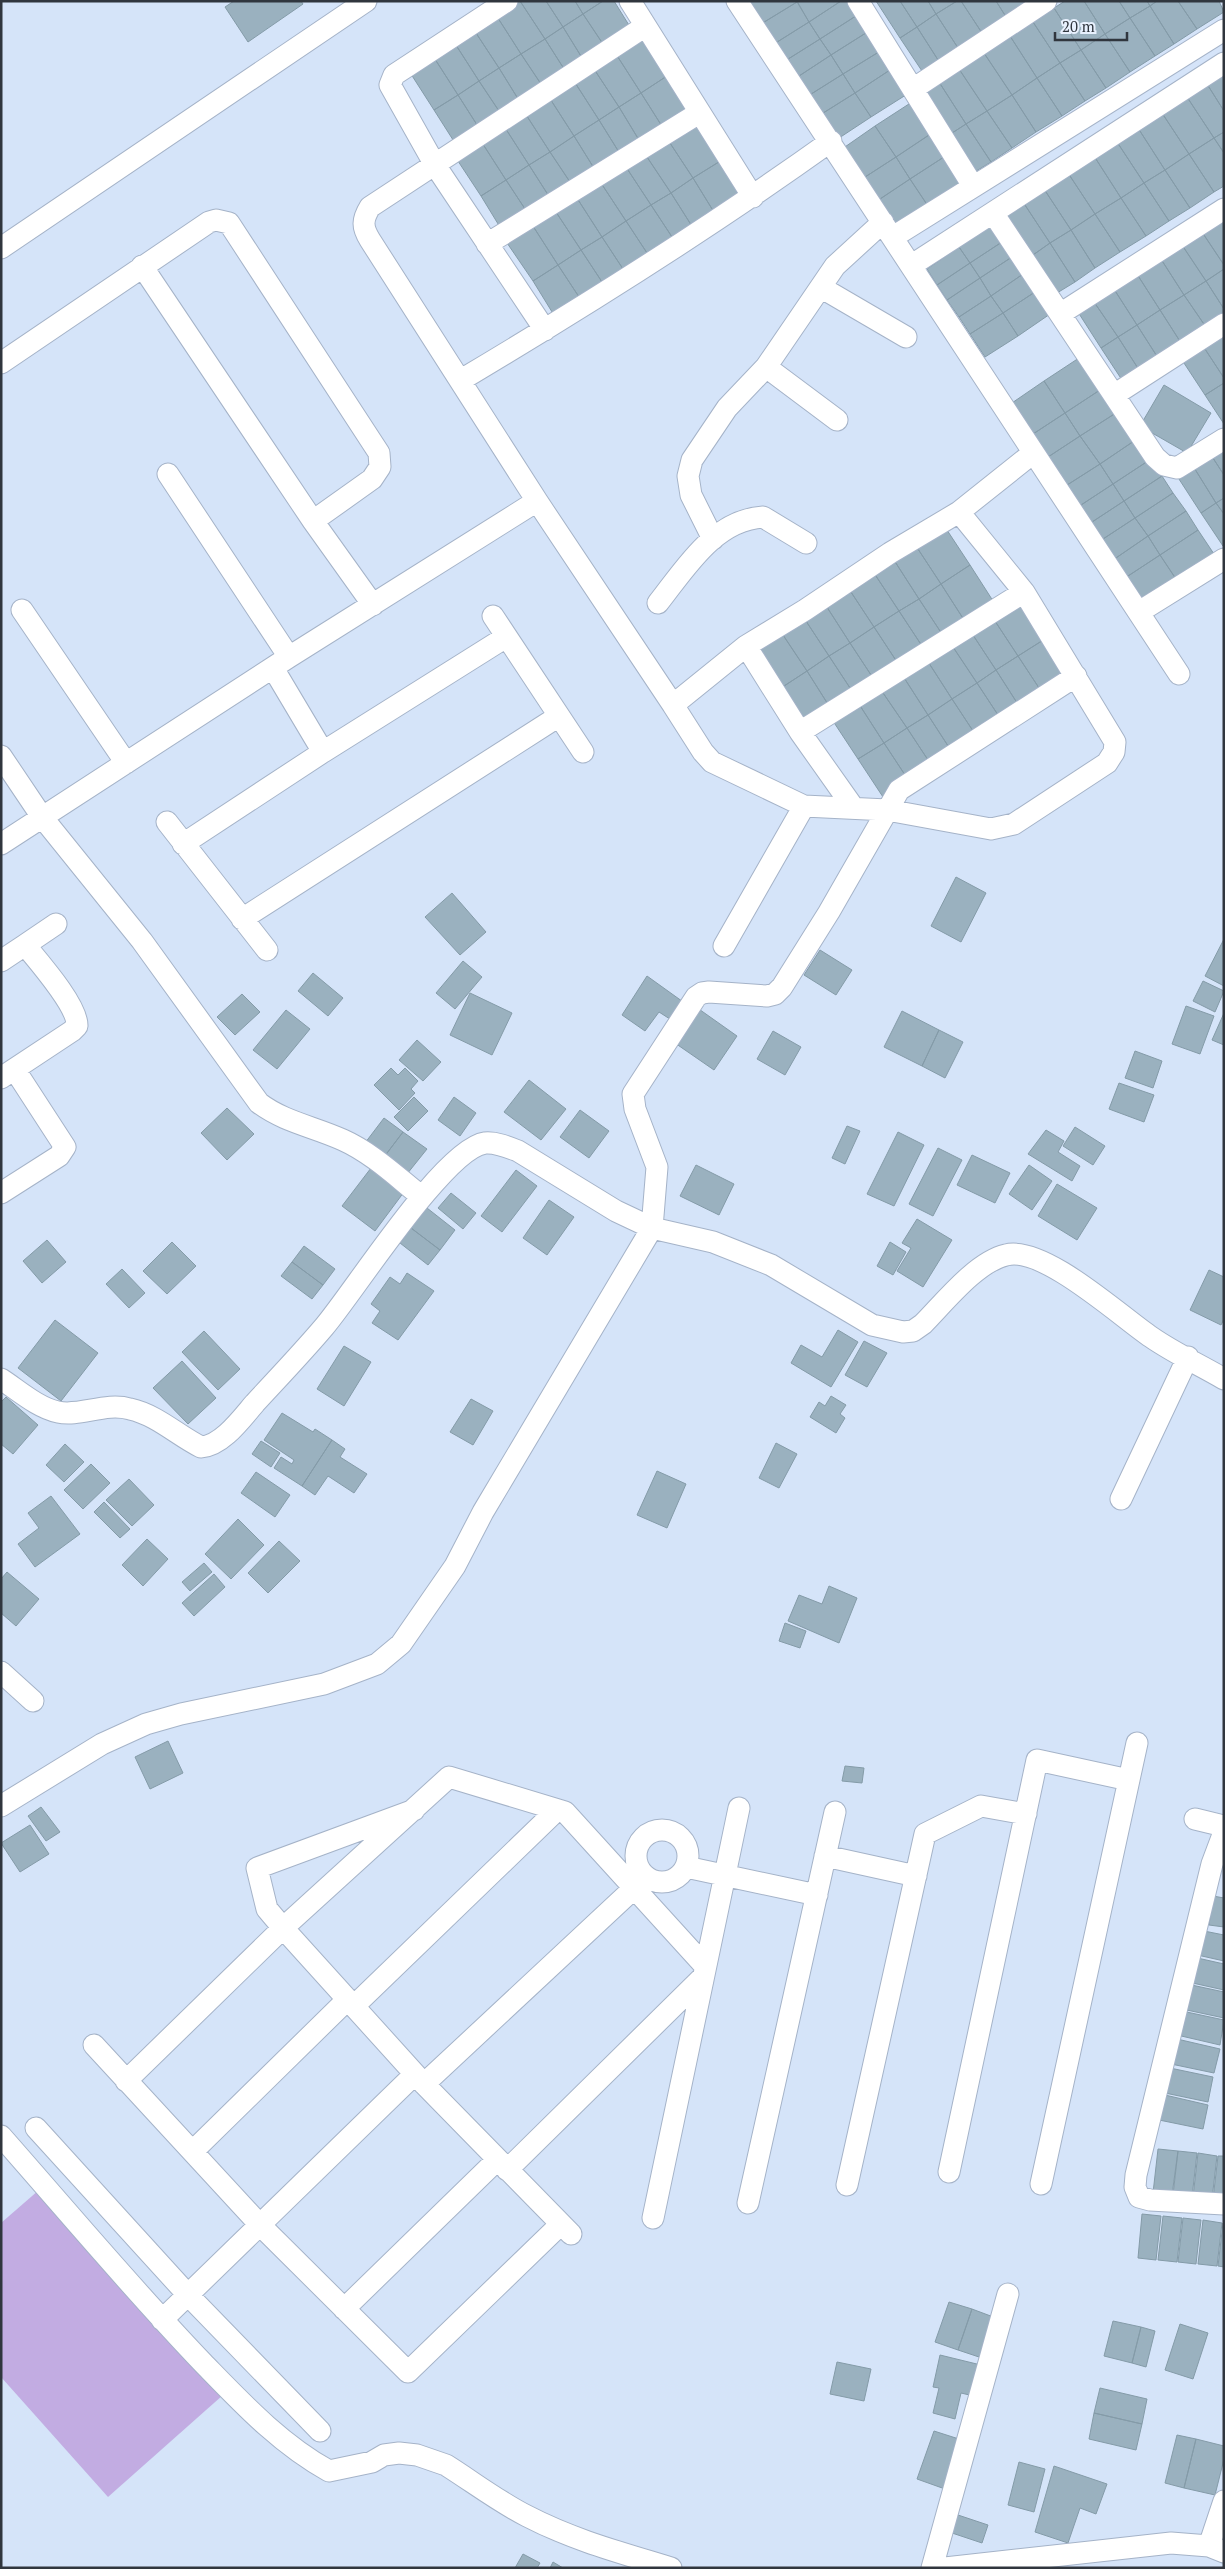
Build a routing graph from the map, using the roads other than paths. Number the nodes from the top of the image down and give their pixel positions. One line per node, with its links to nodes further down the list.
1 (366, 1): 20 (street)
2 (507, 1): 13 (street)
3 (630, 1): 7 (street)
4 (737, 1): 12 (street)
5 (1046, 1): 10 (street)
6 (861, 2): 10 (street)
7 (644, 27): 11 (street); 13 (street)
8 (1224, 30): 14 (street)
9 (1224, 63): 17 (street)
10 (913, 89): 14 (street)
11 (699, 113): 15 (street); 19 (street)
12 (831, 141): 15 (street); 18 (street)
13 (435, 165): 19 (street); 30 (street)
14 (973, 186): 18 (street)
15 (753, 197): 26 (street)
16 (1224, 209): 24 (street)
17 (993, 213): 22 (street); 24 (street)
18 (888, 230): 22 (street); 23 (street)
19 (486, 244): 26 (street)
20 (1, 248)
21 (142, 266): 28 (street); 38 (street); 38 (street)
22 (912, 266): 34 (street)
23 (822, 288): 27 (street); 29 (street)
24 (1060, 314): 31 (street)
25 (1224, 324): 31 (street)
26 (545, 330): 30 (street)
27 (906, 337)
28 (1, 363)
29 (766, 367): 32 (street); 39 (street)
30 (461, 380): 36 (street)
31 (1114, 395): 33 (street)
32 (837, 420)
33 (1224, 438)
34 (1033, 453): 37 (street); 46 (street)
35 (168, 474): 50 (street)
36 (537, 501): 44 (street); 53 (street)
37 (959, 512): 42 (street); 49 (street)
38 (313, 520): 44 (street)
39 (713, 539): 40 (street); 43 (street)
40 (806, 543)
41 (1221, 567): 46 (street)
42 (1024, 592): 52 (street); 55 (street)
43 (658, 603)
44 (373, 605): 50 (street)
45 (22, 610): 59 (street)
46 (1139, 612): 51 (street)
47 (493, 616): 48 (street)
48 (506, 637): 54 (street); 56 (street)
49 (746, 646): 53 (street); 55 (street)
50 (281, 663): 56 (street); 59 (street)
51 (1179, 674)
52 (1076, 676): 62 (street); 62 (street)
53 (673, 705): 60 (street)
54 (559, 716): 57 (street); 67 (street)
55 (800, 732): 61 (street)
56 (323, 752): 66 (street)
57 (583, 752)
58 (1, 756): 63 (street)
59 (126, 763): 63 (street)
60 (804, 806): 61 (street); 70 (street)
61 (853, 807): 62 (street)
62 (887, 810): 76 (street)
63 (42, 817): 65 (street); 75 (street)
64 (167, 822): 66 (street)
65 (1, 844)
66 (184, 844): 67 (street)
67 (242, 919): 71 (street)
68 (56, 924): 69 (street)
69 (24, 945): 72 (street); 73 (street)
70 (724, 946)
71 (267, 950)
72 (1, 961)
73 (8, 1074): 74 (street)
74 (1, 1193)
75 (422, 1196): 76 (street); 78 (street)
76 (652, 1228): 77 (street); 85 (street)
77 (1188, 1357): 79 (street); 80 (street)
78 (1, 1379)
79 (1224, 1379)
80 (1121, 1499)
81 (1, 1672): 82 (street)
82 (33, 1701)
83 (1137, 1743): 84 (street)
84 (1129, 1780): 90 (street); 111 (street)
85 (1, 1806)
86 (738, 1808): 96 (street)
87 (414, 1810): 88 (street); 100 (street); 100 (street)
88 (557, 1810): 98 (street); 102 (street)
89 (835, 1812): 94 (street)
90 (1026, 1814): 97 (street); 110 (street)
91 (1195, 1819): 92 (street)
92 (1224, 1826)
93 (1224, 1832): 114 (street)
94 (825, 1856): 97 (street); 99 (street)
95 (686, 1867): 96 (street); 98 (street); 98 (street)
96 (724, 1875): 99 (street); 101 (street)
97 (916, 1876): 112 (street)
98 (639, 1883): 101 (street); 104 (street)
99 (817, 1895): 113 (street)
100 (282, 1928): 102 (street); 105 (street)
101 (704, 1972): 109 (street); 115 (street)
102 (351, 2003): 104 (street); 108 (street)
103 (94, 2045): 105 (street)
104 (420, 2079): 109 (street); 116 (street)
105 (126, 2081): 108 (street)
106 (36, 2128): 118 (street)
107 (1, 2136): 120 (street)
108 (193, 2151): 116 (street)
109 (502, 2165): 119 (street); 119 (street)
110 (948, 2172)
111 (1041, 2184)
112 (847, 2185)
113 (748, 2203)
114 (1224, 2204)
115 (653, 2218)
116 (260, 2225): 118 (street); 119 (street)
117 (1008, 2294): 125 (street)
118 (188, 2295): 120 (street); 121 (street)
119 (344, 2309)
120 (162, 2320): 124 (street)
121 (320, 2431)
122 (1224, 2501): 123 (street)
123 (1216, 2549): 126 (street)
124 (671, 2568)
125 (932, 2568)
126 (944, 2568)

